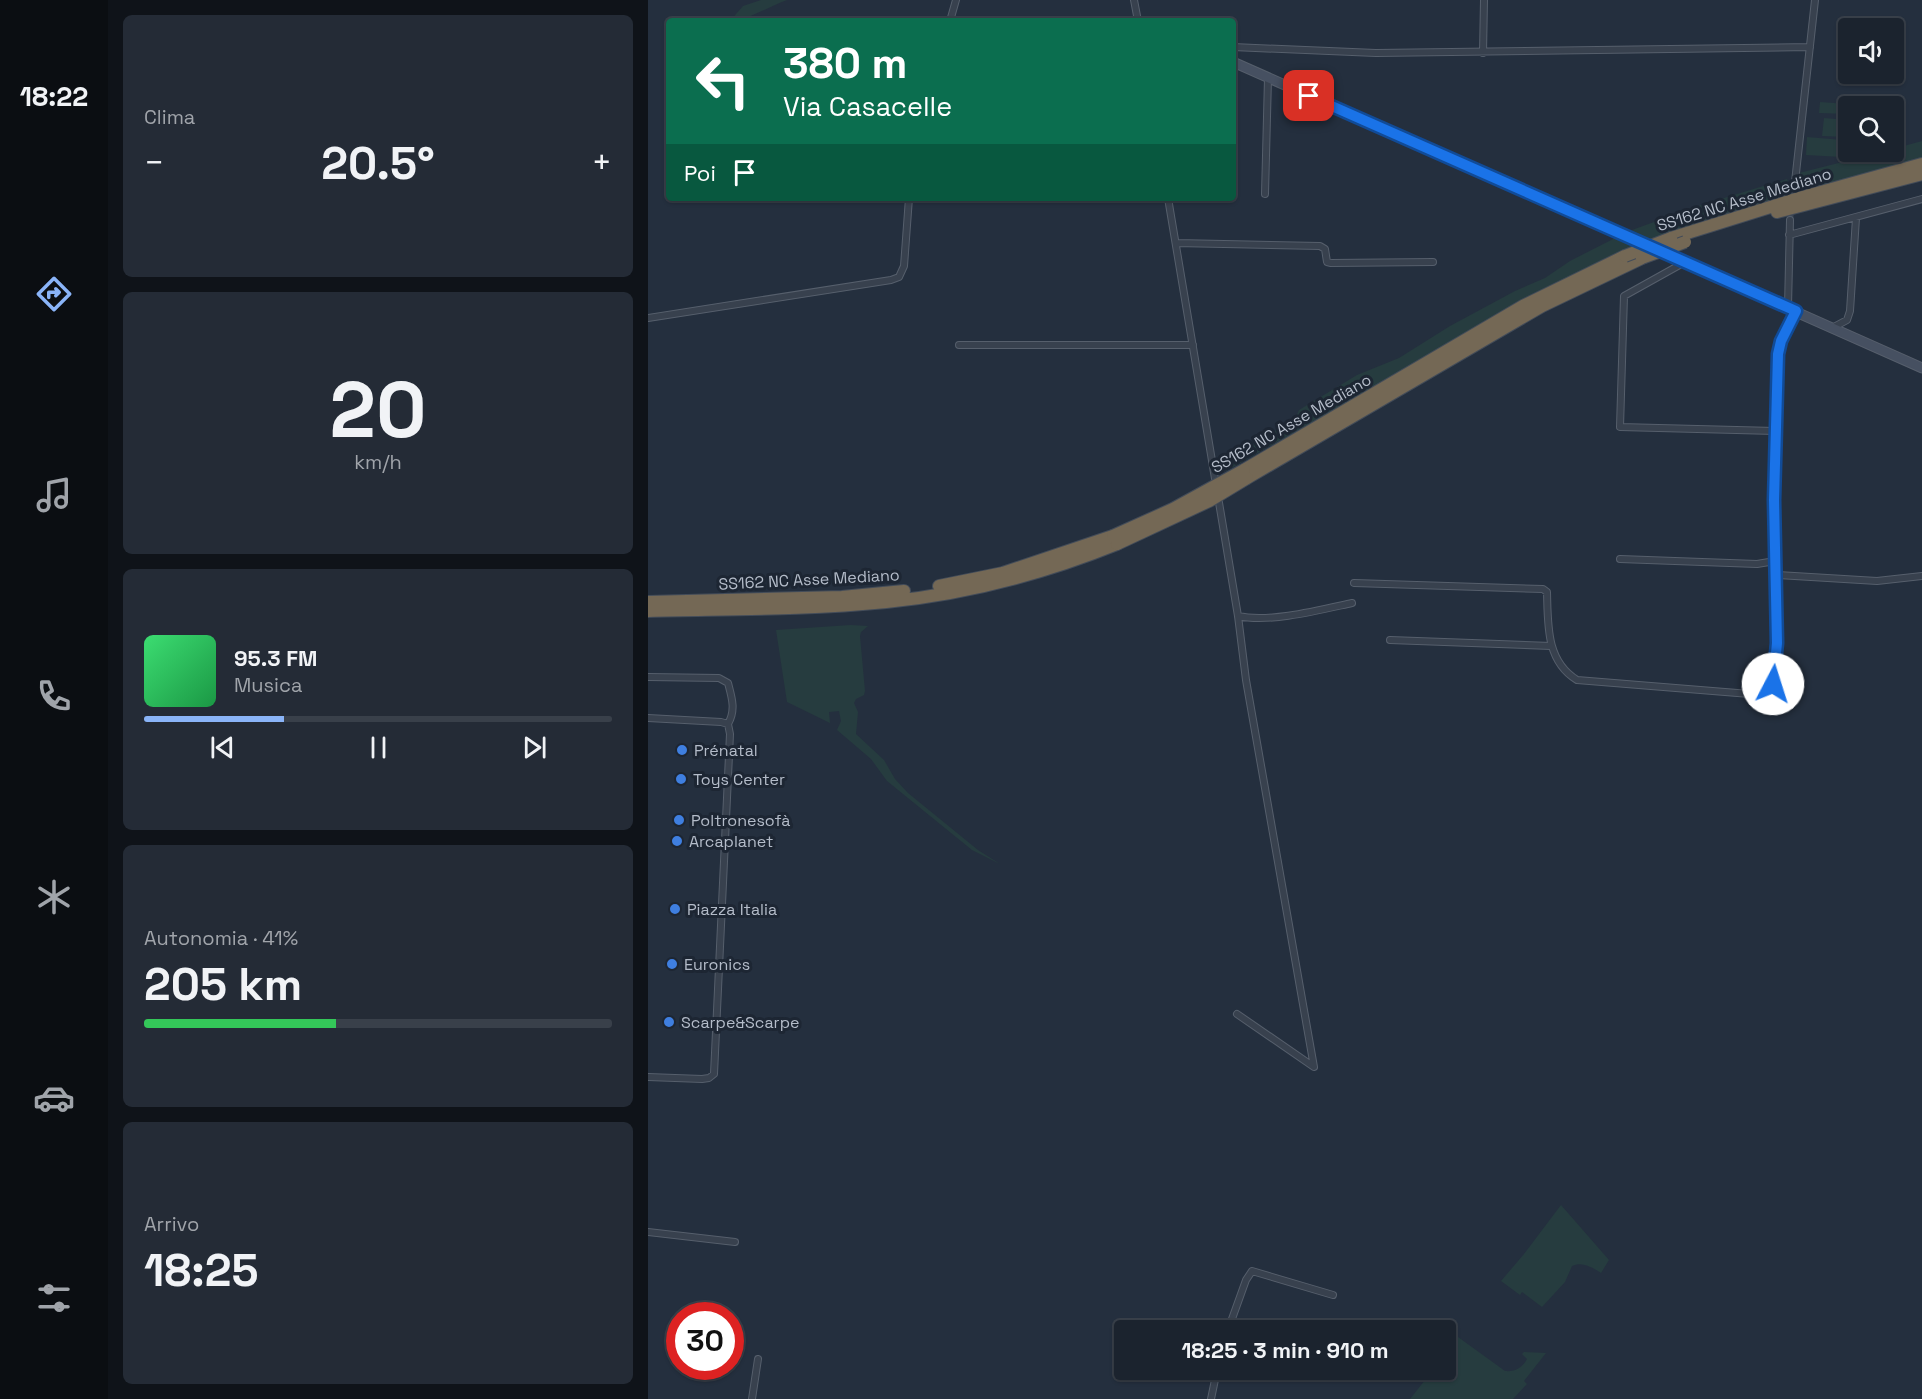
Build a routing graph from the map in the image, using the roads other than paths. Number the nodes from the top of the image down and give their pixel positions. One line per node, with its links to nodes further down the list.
1 (956, 0): 5 (street)
2 (1134, 0): 6 (street)
3 (1484, 0): 9 (street)
4 (1815, 0): 8 (street)
5 (951, 18)
6 (1137, 18)
7 (1236, 47): 9 (street)
8 (1810, 47): 9 (street); 14 (street)
9 (1483, 53)
10 (1236, 63): 11 (street)
11 (1268, 78): 15 (street); 24 (street)
12 (1922, 164): 32 (highway, SS162 NC Asse Mediano, bridge)
13 (1922, 174): 32 (highway, SS162 NC Asse Mediano, bridge)
14 (1795, 182)
15 (1265, 194)
16 (1922, 199): 19 (street)
17 (909, 201): 26 (street)
18 (1169, 201): 22 (street)
19 (1856, 218): 21 (street); 27 (street)
20 (1790, 220): 21 (street)
21 (1789, 235): 25 (street)
22 (1176, 243): 23 (street); 29 (street)
23 (1433, 262)
24 (1685, 262): 25 (street); 31 (street)
25 (1792, 309): 27 (street); 31 (street)
26 (648, 318)
27 (1831, 328): 30 (street)
28 (959, 345): 29 (street)
29 (1193, 345): 42 (street)
30 (1922, 368)
31 (1774, 432): 34 (street)
32 (1246, 474): 40 (highway, SS162 NC Asse Mediano, bridge)
33 (1620, 559): 34 (street)
34 (1775, 561): 35 (street)
35 (1777, 575): 36 (street); 44 (street)
36 (1922, 576)
37 (1354, 583): 44 (street)
38 (648, 602): 40 (highway, SS162 NC Asse Mediano)
39 (1352, 603): 42 (street)
40 (672, 606): 41 (highway, SS162 NC Asse Mediano)
41 (648, 611)
42 (1238, 616): 48 (street)
43 (1390, 640): 44 (street)
44 (1551, 646)
45 (648, 677): 47 (street)
46 (648, 718): 47 (street)
47 (728, 724): 49 (street)
48 (1237, 1014)
49 (648, 1077)
50 (648, 1232): 51 (street)
51 (735, 1242)
52 (1333, 1295): 53 (street)
53 (1232, 1320)
54 (758, 1359): 56 (street)
55 (1215, 1380): 57 (street)
56 (752, 1399)
57 (1211, 1399)

